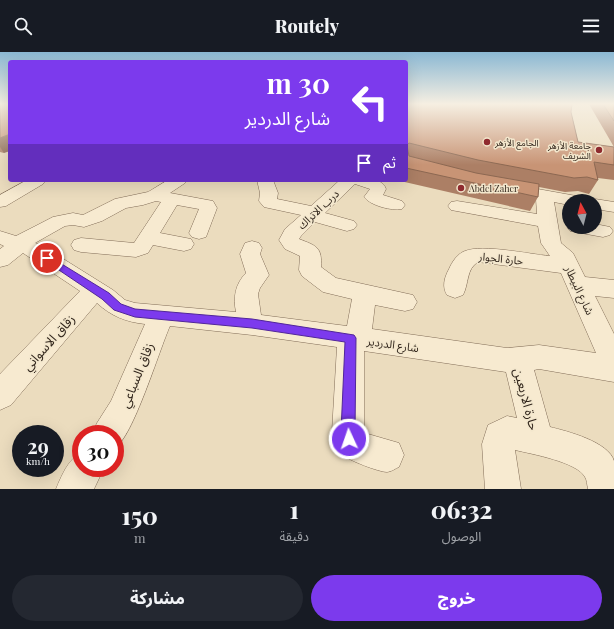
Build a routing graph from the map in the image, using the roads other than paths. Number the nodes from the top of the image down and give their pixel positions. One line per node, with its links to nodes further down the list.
1 (35, 182): 10 (street)
2 (177, 182): 8 (street)
3 (266, 182): 15 (street)
4 (344, 182): 15 (street, درب الاتراك)
5 (351, 182): 11 (street)
6 (517, 190): 7 (street)
7 (545, 196): 9 (street); 16 (street, شارع البيطار)
8 (163, 197): 19 (street); 19 (street); 20 (street)
9 (562, 199)
10 (0, 202)
11 (396, 205)
12 (602, 205): 14 (street)
13 (457, 206): 16 (street)
14 (614, 207)
15 (314, 214): 17 (street); 28 (street, درب الاتراك)
16 (543, 221): 18 (street); 24 (street, شارع البيطار)
17 (347, 225)
18 (562, 225)
19 (148, 238): 21 (street)
20 (12, 242): 23 (street); 27 (street, شارع الدردير)
21 (81, 244)
22 (252, 248): 31 (street)
23 (0, 260)
24 (574, 276): 25 (street, حارة الجوار); 26 (street, حارة الجوار); 34 (street, شارع البيطار)
25 (455, 289)
26 (614, 289)
27 (95, 290): 30 (street, شارع الدردير); 36 (street, زقاق الاسواني)
28 (365, 293): 29 (street, درب الاتراك); 32 (street)
29 (405, 302)
30 (162, 315): 31 (street, شارع الدردير); 37 (street, زقاق السباعي)
31 (252, 324): 32 (street, شارع الدردير)
32 (354, 338): 33 (street, شارع الدردير); 39 (street)
33 (517, 359): 35 (street, شارع الدردير); 38 (street, حارة الاربعين)
34 (614, 362)
35 (614, 369)
36 (0, 395)
37 (114, 425)
38 (538, 440): 42 (street, حارة الاربعين); 43 (street, حارة الاربعين)
39 (387, 456)
40 (81, 477): 41 (street)
41 (74, 489)
42 (503, 489)
43 (606, 489)

